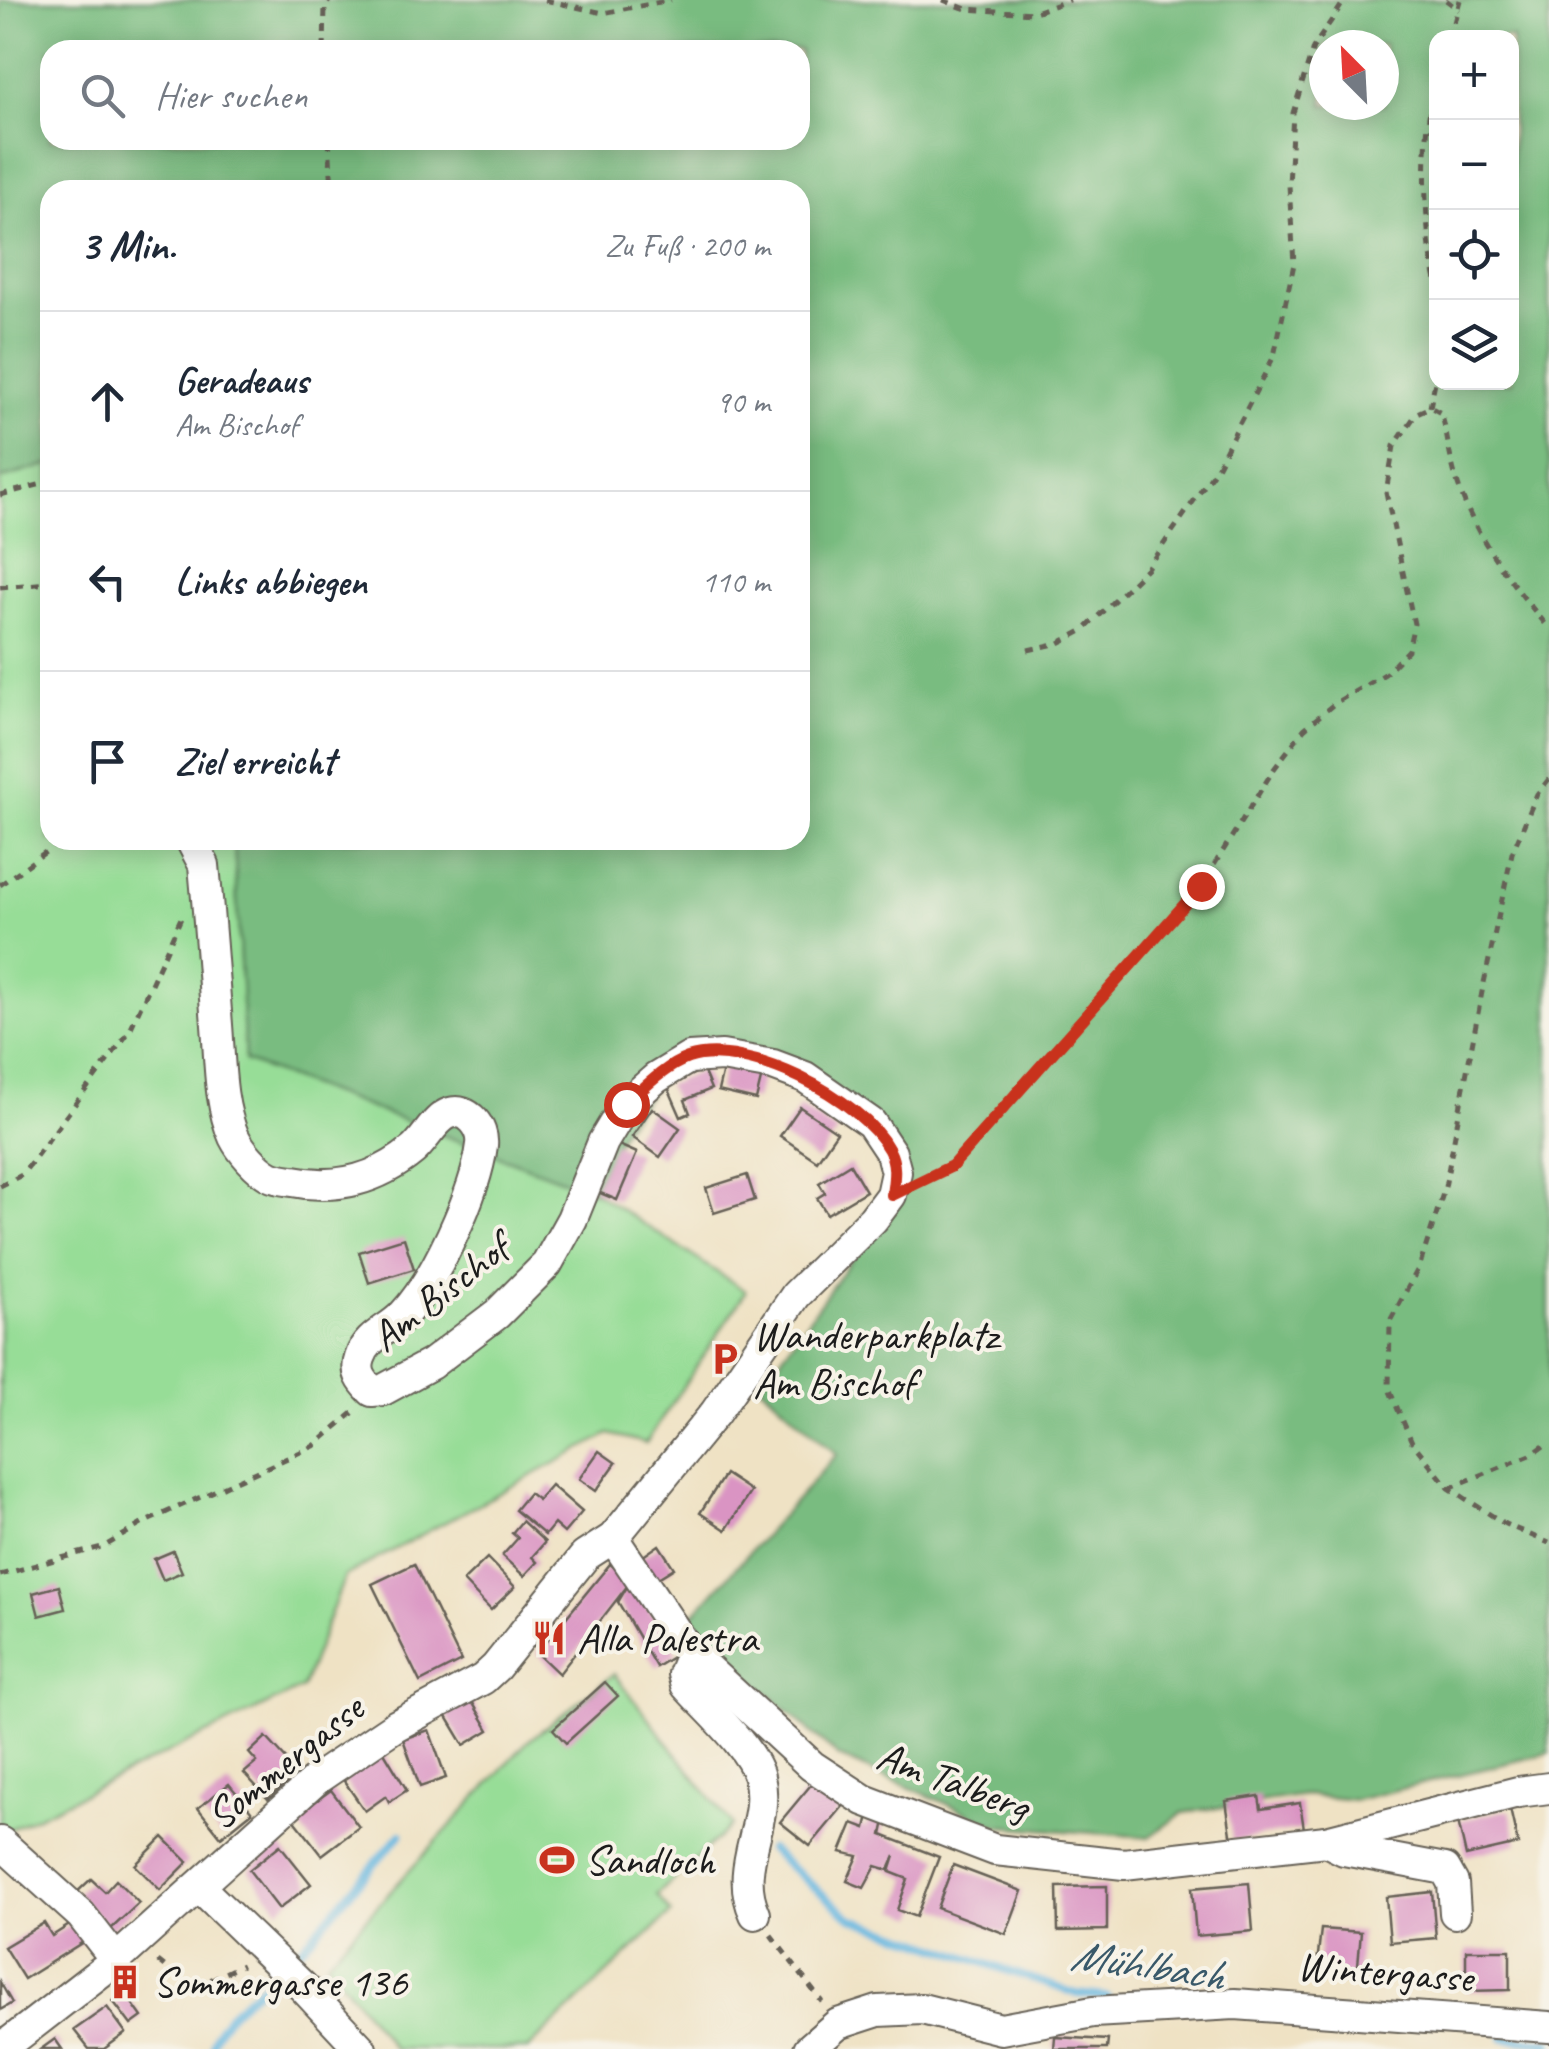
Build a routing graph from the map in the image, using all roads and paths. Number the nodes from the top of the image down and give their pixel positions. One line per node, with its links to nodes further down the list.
1 (330, 0): 11 (path)
2 (545, 0): 3 (path)
3 (671, 0)
4 (944, 0): 5 (path)
5 (1070, 0)
6 (1345, 0): 23 (path)
7 (1446, 0): 9 (path)
8 (1460, 0): 9 (path)
9 (1458, 10): 10 (path)
10 (1452, 30)
11 (324, 40)
12 (1429, 106): 15 (path)
13 (329, 150): 14 (path)
14 (331, 180)
15 (1429, 252)
16 (1433, 390): 17 (path)
17 (1430, 407): 22 (path); 30 (path)
18 (40, 485): 19 (path)
19 (0, 495)
20 (40, 584): 21 (path)
21 (0, 588)
22 (1549, 628)
23 (1028, 650)
24 (1549, 779): 33 (path)
25 (49, 850): 27 (path)
26 (196, 850): 31 (street, Am Bischof)
27 (0, 886)
28 (182, 916): 29 (path)
29 (0, 1186)
30 (892, 1195): 31 (street, Am Bischof); 34 (street)
31 (372, 1391): 36 (path)
32 (1549, 1442): 33 (path)
33 (1449, 1488): 35 (path)
34 (613, 1538): 37 (street, Am Talberg); 43 (street, Sommergasse)
35 (1549, 1543)
36 (0, 1574)
37 (691, 1654): 41 (street, Am Talberg); 44 (street)
38 (1549, 1788): 39 (street, Am Talberg)
39 (1518, 1792): 40 (street); 41 (street, Am Talberg)
40 (1549, 1800)
41 (1326, 1841): 45 (street)
42 (0, 1842): 46 (street)
43 (199, 1887): 46 (street, Sommergasse); 47 (street)
44 (755, 1914): 48 (path)
45 (1455, 1914)
46 (125, 1951): 47 (path); 51 (street, Sommergasse)
47 (267, 1952): 52 (street)
48 (818, 1998)
49 (1549, 2027): 50 (street, Wintergasse)
50 (991, 2039): 53 (street, Wintergasse)
51 (1, 2049)
52 (361, 2049)
53 (810, 2049)

